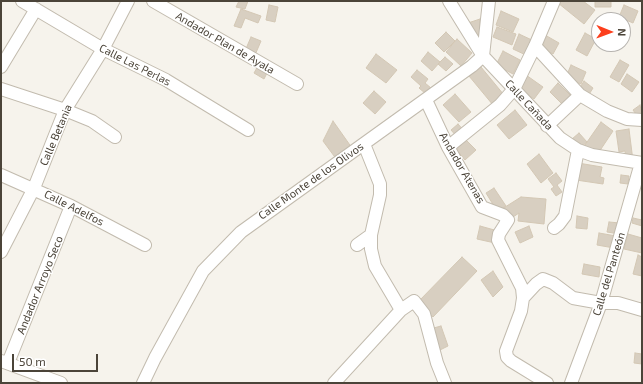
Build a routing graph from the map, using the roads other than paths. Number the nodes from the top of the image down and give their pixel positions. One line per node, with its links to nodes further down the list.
1 (22, 1): 7 (street, Calle Las Perlas)
2 (128, 1): 9 (street, Calle Betania)
3 (153, 1): 12 (street, Andador Plan de Ayala)
4 (449, 1): 10 (street, Calle Cañada)
5 (489, 1): 10 (street)
6 (554, 1): 8 (street)
7 (36, 9): 9 (street, Calle Las Perlas); 11 (street)
8 (535, 46): 14 (street); 15 (street)
9 (103, 50): 17 (street, Calle Betania); 20 (street, Calle Las Perlas)
10 (482, 56): 14 (street, Calle Cañada); 16 (street, Calle Monte de los Olivos)
11 (1, 67)
12 (297, 84)
13 (1, 89): 17 (street)
14 (514, 89): 19 (street, Calle Cañada); 23 (street)
15 (580, 95): 18 (street); 19 (street)
16 (426, 100): 22 (street, Calle Monte de los Olivos); 23 (street, Andador Atenas)
17 (65, 110): 21 (street); 27 (street, Calle Betania)
18 (642, 120)
19 (547, 126): 24 (street, Calle Cañada)
20 (248, 130)
21 (115, 137)
22 (364, 144): 30 (street); 40 (street, Calle Monte de los Olivos)
23 (448, 147): 34 (street, Andador Atenas)
24 (578, 150): 25 (street, Calle Cañada); 29 (street)
25 (642, 163): 35 (street, Calle del Panteón)
26 (1, 175): 27 (street, Calle Adelfos)
27 (34, 188): 28 (street, Calle Adelfos); 33 (street, Calle Betania)
28 (71, 206): 31 (street, Calle Adelfos); 38 (street, Andador Arroyo Seco)
29 (554, 228)
30 (371, 236): 32 (street); 36 (street)
31 (145, 245)
32 (357, 245)
33 (1, 252)
34 (524, 298): 35 (street); 43 (street)
35 (601, 304): 37 (street); 44 (street, Calle del Panteón)
36 (401, 310): 41 (street); 42 (street)
37 (642, 310)
38 (4, 362): 39 (street)
39 (61, 383)
40 (144, 383)
41 (334, 383)
42 (445, 383)
43 (547, 383)
44 (572, 383)

